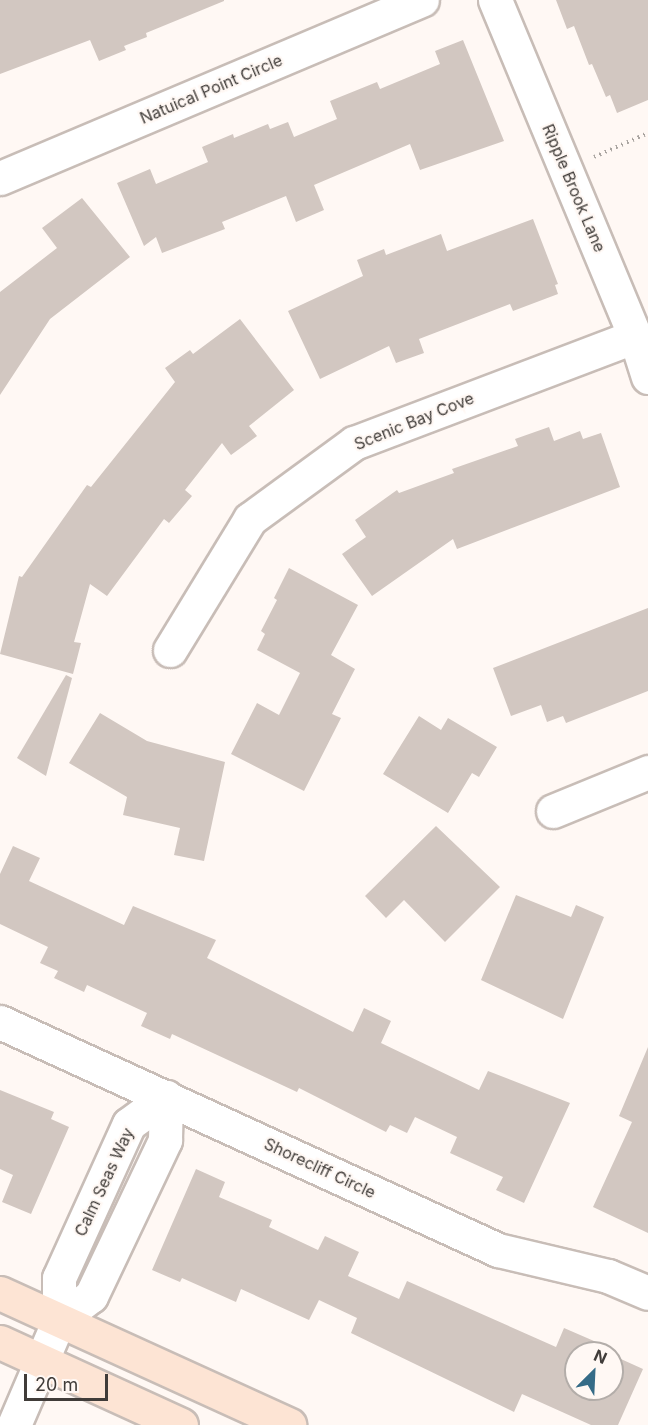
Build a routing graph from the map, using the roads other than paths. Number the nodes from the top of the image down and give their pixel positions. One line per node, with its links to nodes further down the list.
1 (422, 0): 3 (street, Natuical Point Circle)
2 (495, 0): 4 (street, Ripple Brook Lane)
3 (0, 178)
4 (635, 336): 5 (street, Ripple Brook Lane); 6 (street, Scenic Bay Cove)
5 (648, 377)
6 (170, 650)
7 (648, 772): 8 (street)
8 (553, 811)
9 (0, 1022): 10 (street, Shorecliff Circle)
10 (166, 1097): 12 (street, Shorecliff Circle); 13 (street, Calm Seas Way)
11 (0, 1293): 13 (main road)
12 (648, 1293)
13 (59, 1320): 15 (street); 18 (main road)
14 (0, 1342): 15 (main road)
15 (42, 1361): 16 (street); 17 (main road)
16 (14, 1425)
17 (181, 1425)
18 (289, 1425)

